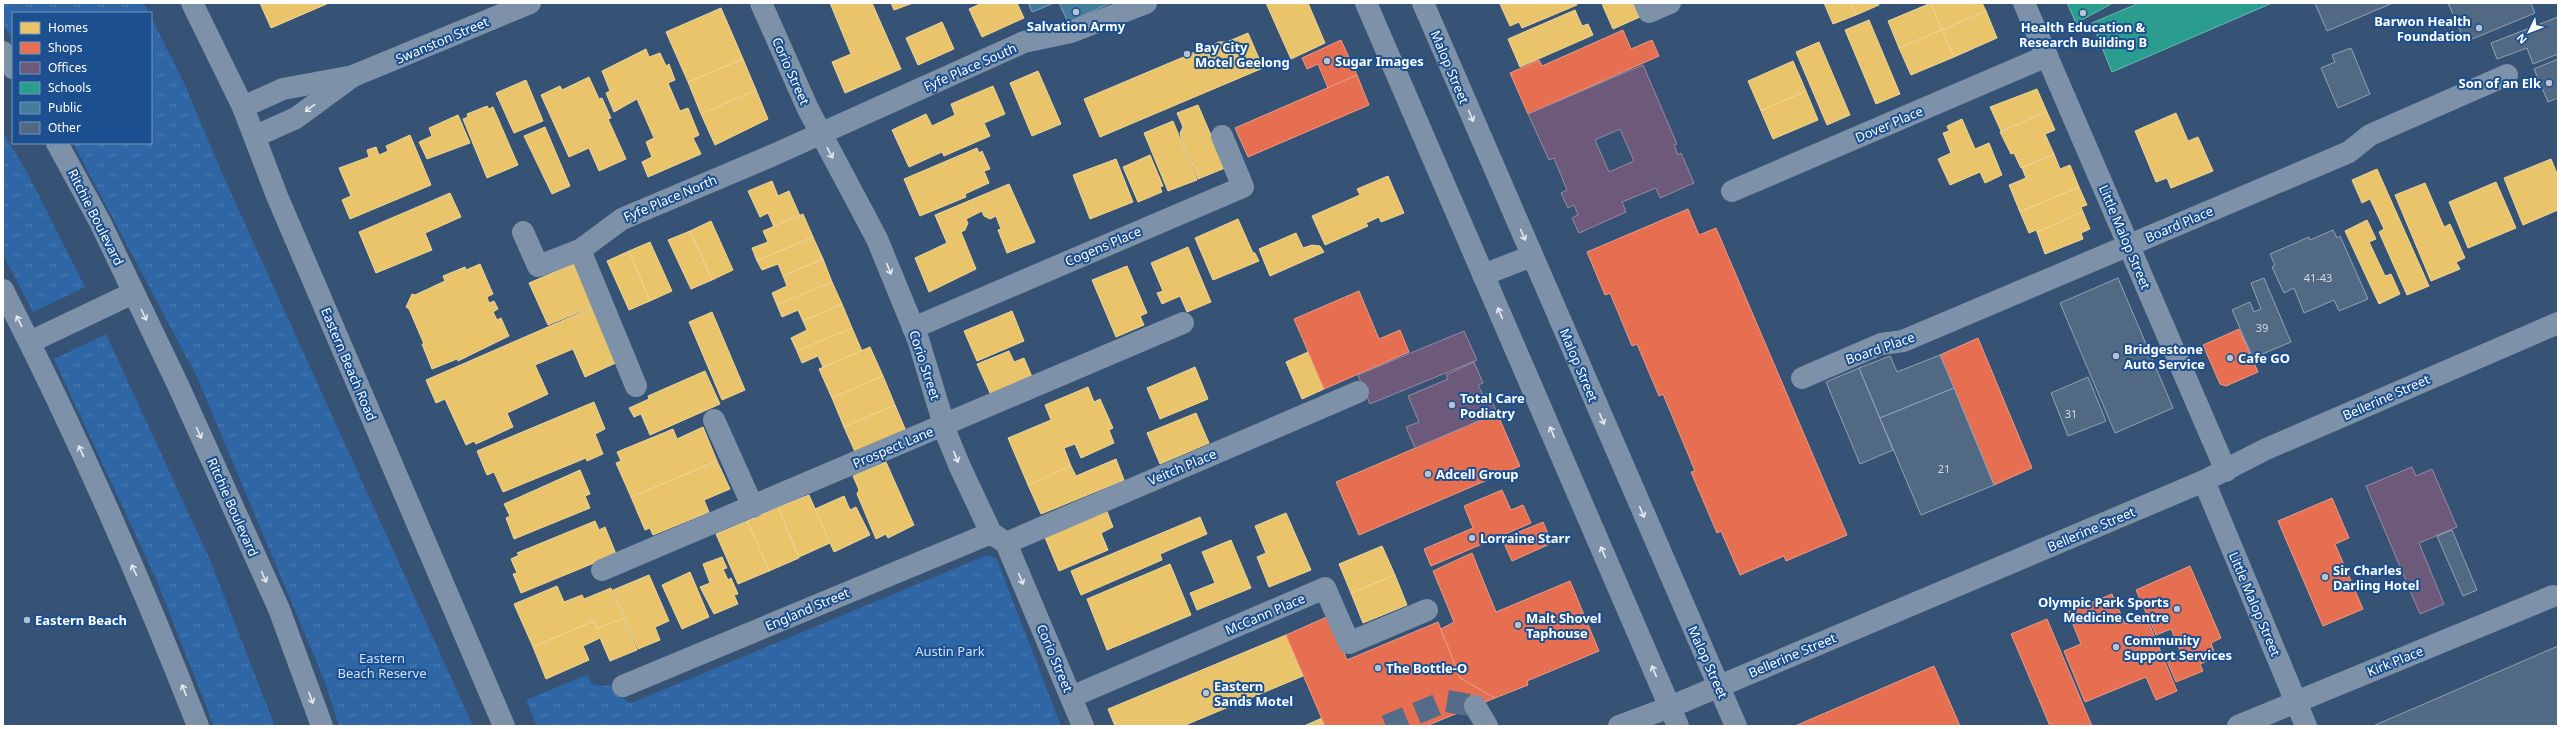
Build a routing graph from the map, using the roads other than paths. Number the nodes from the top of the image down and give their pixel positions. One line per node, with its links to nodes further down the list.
1 (192, 3): 16 (street, Eastern Beach Road)
2 (530, 3): 10 (street, Swanston Street)
3 (761, 3): 17 (street, Corio Street)
4 (1146, 3): 17 (street, Fyfe Place South)
5 (1366, 3): 26 (street)
6 (1423, 3): 25 (street, Malop Street, one-way to 25)
7 (1645, 3): 8 (street)
8 (1670, 3)
9 (2024, 3): 12 (street, Little Malop Street)
10 (488, 11): 15 (street, Swanston Street)
11 (3, 52): 13 (street)
12 (2047, 56): 21 (street, Dover Place); 23 (street, Little Malop Street)
13 (12, 66)
14 (2507, 75): 23 (street, Board Place)
15 (353, 76): 16 (street, Swanston Street); 18 (street, Swanston Street, one-way to 18)
16 (243, 107): 18 (street, Eastern Beach Road)
17 (820, 134): 24 (street, Fyfe Place North); 31 (street, Corio Street, one-way to 31)
18 (256, 136): 53 (street, Eastern Beach Road)
19 (1222, 136): 31 (street, Cogens Place)
20 (58, 144): 28 (street, Ritchie Boulevard)
21 (1732, 191)
22 (523, 232): 24 (street, Fyfe Place North)
23 (2129, 245): 33 (street, Board Place); 38 (street, Little Malop Street)
24 (580, 250): 34 (street)
25 (1532, 256): 26 (street); 46 (street, Malop Street, one-way to 46)
26 (1483, 275): 50 (street, one-way to 26)
27 (3, 290): 32 (street, one-way to 27)
28 (133, 292): 32 (street); 52 (street, Ritchie Boulevard, one-way to 52)
29 (1183, 323): 37 (street, Prospect Lane)
30 (2558, 323): 38 (street, Bellerine Street)
31 (913, 328): 37 (street, Corio Street)
32 (30, 342): 51 (street, one-way to 32)
33 (1802, 378)
34 (636, 386)
35 (1358, 392): 41 (street, Veitch Place)
36 (714, 420): 40 (street)
37 (945, 425): 40 (street, Prospect Lane); 41 (street, Corio Street, one-way to 41)
38 (2226, 471): 39 (street, Bellerine Street)
39 (2204, 481): 46 (street, Bellerine Street); 48 (street, Little Malop Street)
40 (753, 507): 42 (street, Prospect Lane)
41 (998, 538): 45 (street, England Street); 47 (street, Corio Street, one-way to 47)
42 (602, 570)
43 (2553, 596): 48 (street, Kirk Place)
44 (1427, 610): 47 (street, McCann Place)
45 (623, 686)
46 (1719, 686): 50 (street, Bellerine Street); 57 (street, Malop Street)
47 (1071, 698): 54 (street, Corio Street)
48 (2296, 701): 58 (street, Kirk Place); 59 (street, Little Malop Street)
49 (1475, 706): 55 (street)
50 (1674, 717): 56 (street, Bellerine Street)
51 (198, 726)
52 (322, 726)
53 (504, 726)
54 (1083, 726)
55 (1487, 726)
56 (1619, 726)
57 (1736, 726)
58 (2238, 726)
59 (2306, 726)

